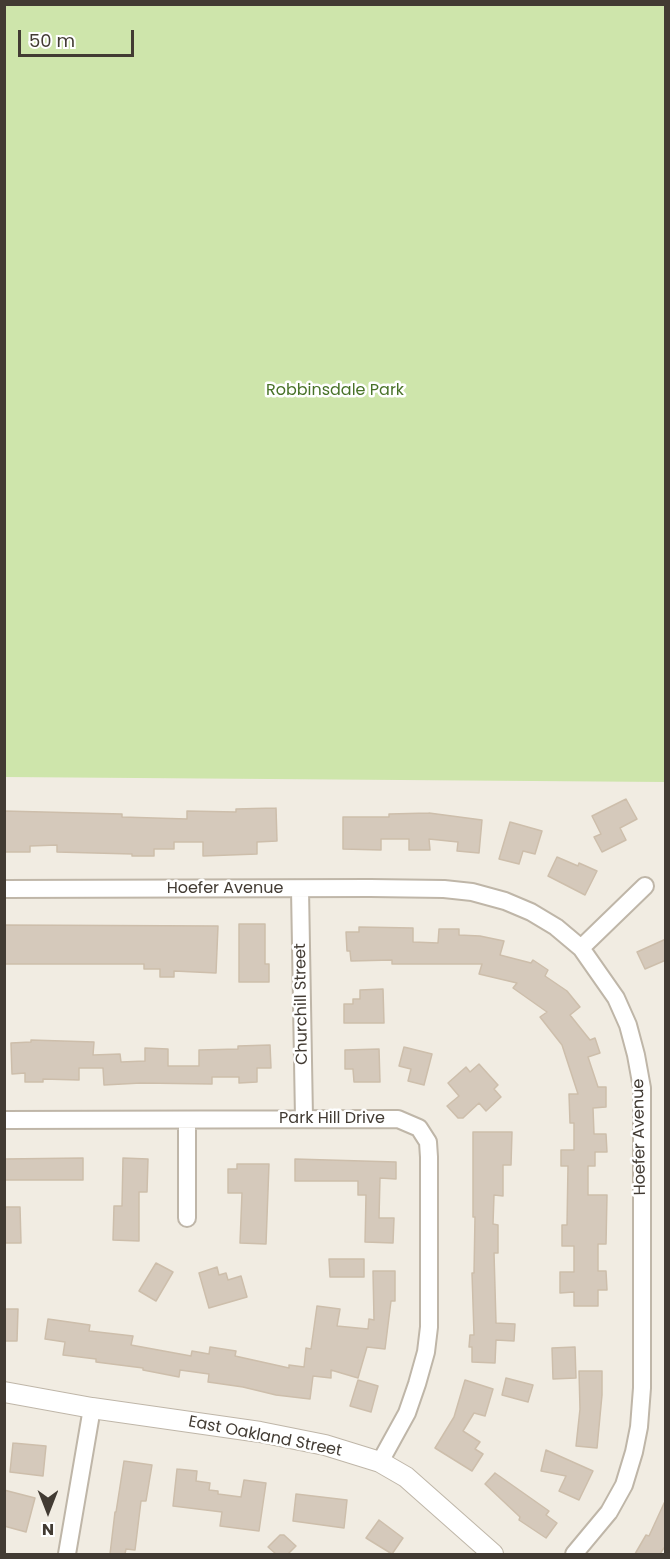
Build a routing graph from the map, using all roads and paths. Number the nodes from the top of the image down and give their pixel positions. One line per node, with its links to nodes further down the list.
1 (645, 886): 4 (street)
2 (4, 889): 3 (street, Hoefer Avenue)
3 (300, 889): 4 (street, Hoefer Avenue); 5 (street, Churchill Street)
4 (581, 948): 14 (street, Hoefer Avenue)
5 (304, 1118): 7 (street, Park Hill Drive); 11 (street, Park Hill Drive)
6 (4, 1120): 7 (street, Park Hill Drive)
7 (187, 1120): 8 (street)
8 (187, 1218)
9 (4, 1392): 10 (street, East Oakland Street)
10 (92, 1408): 11 (street, East Oakland Street); 12 (street)
11 (380, 1462): 13 (street, East Oakland Street)
12 (67, 1554)
13 (493, 1554)
14 (574, 1554)

